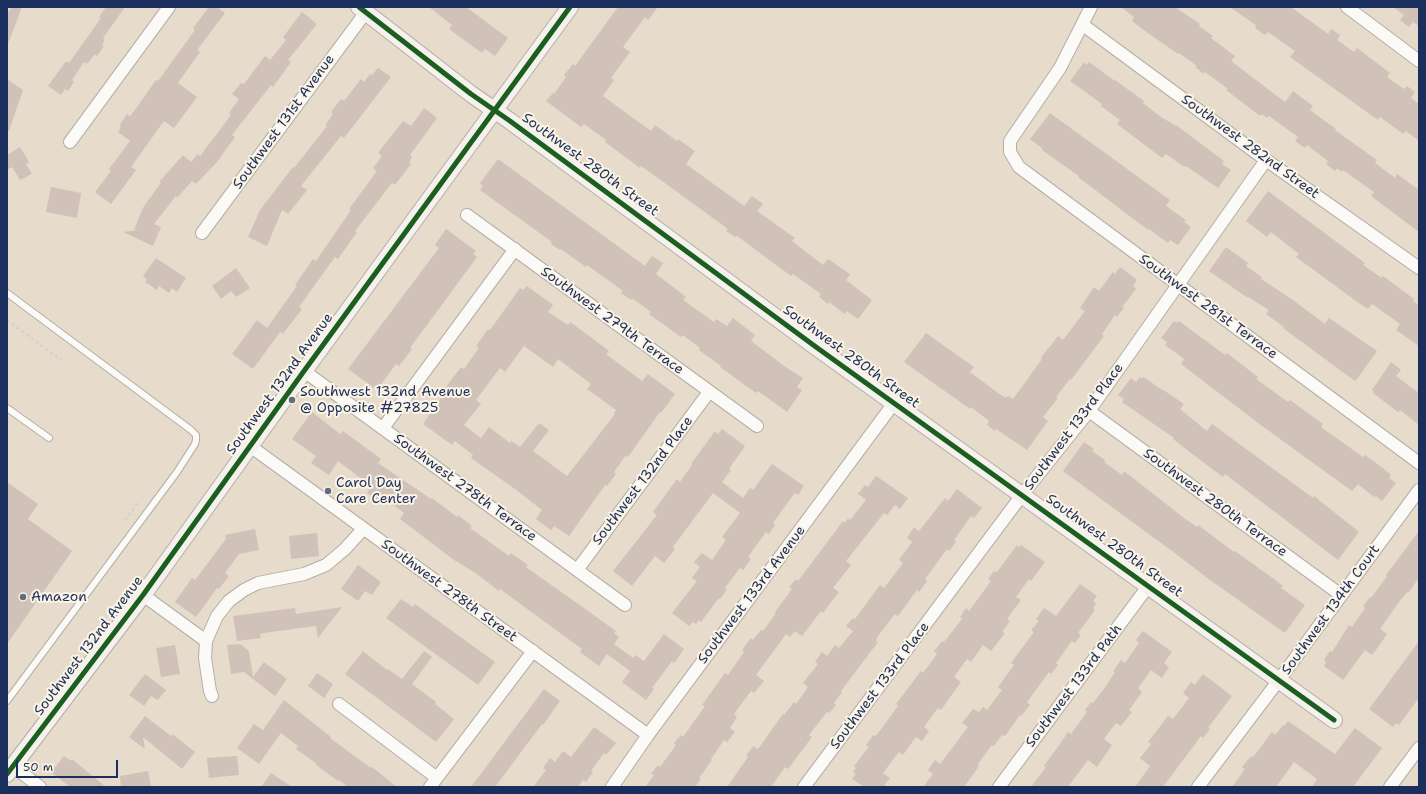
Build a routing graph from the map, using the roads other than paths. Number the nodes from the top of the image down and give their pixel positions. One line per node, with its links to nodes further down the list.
1 (170, 7): 9 (street)
2 (570, 7): 8 (street, Southwest 132nd Avenue)
3 (1091, 7): 6 (street)
4 (1347, 7): 7 (street)
5 (363, 9): 8 (street, Southwest 280th Street); 12 (street, Southwest 131st Avenue)
6 (1083, 25): 10 (street, Southwest 282nd Street); 15 (street, Southwest 281st Terrace)
7 (1419, 61)
8 (494, 110): 17 (street, Southwest 132nd Avenue); 19 (street, Southwest 280th Street)
9 (70, 142)
10 (1266, 160): 14 (street, Southwest 282nd Street); 15 (street, Southwest 133rd Place)
11 (468, 215): 13 (street, Southwest 279th Terrace)
12 (202, 233)
13 (515, 249): 18 (street, Southwest 279th Terrace); 23 (street)
14 (1419, 268)
15 (1178, 285): 21 (street, Southwest 133rd Place); 26 (street, Southwest 281st Terrace)
16 (7, 293): 39 (lane)
17 (304, 371): 23 (street, Southwest 278th Terrace); 25 (street, Southwest 132nd Avenue)
18 (709, 392): 22 (street, Southwest 279th Terrace); 30 (street, Southwest 132nd Place)
19 (894, 403): 28 (street, Southwest 280th Street); 42 (street, Southwest 133rd Avenue)
20 (7, 408): 24 (lane)
21 (1089, 411): 28 (street, Southwest 133rd Place); 33 (street, Southwest 280th Terrace)
22 (757, 426)
23 (383, 428): 30 (street, Southwest 278th Terrace)
24 (49, 438)
25 (250, 446): 29 (street, Southwest 278th Street); 32 (street, Southwest 132nd Avenue)
26 (1419, 463)
27 (1419, 490): 33 (street, Southwest 134th Court)
28 (1022, 495): 31 (street, Southwest 280th Street); 48 (street, Southwest 133rd Place)
29 (363, 529): 35 (street); 36 (street, Southwest 278th Street)
30 (577, 570): 34 (street, Southwest 278th Terrace)
31 (1149, 586): 37 (street, Southwest 280th Street); 49 (street, Southwest 133rd Path)
32 (143, 595): 35 (street); 44 (street, Southwest 132nd Avenue)
33 (1341, 595): 37 (street, Southwest 134th Court)
34 (625, 605)
35 (206, 642): 38 (street)
36 (533, 651): 42 (street, Southwest 278th Street); 45 (street)
37 (1279, 680): 41 (street, Southwest 280th Street); 50 (street, Southwest 134th Court)
38 (212, 696)
39 (7, 701)
40 (339, 704): 45 (street)
41 (1334, 720)
42 (648, 735): 47 (street, Southwest 133rd Avenue)
43 (1419, 748): 51 (street)
44 (10, 770): 46 (street)
45 (434, 782)
46 (40, 787)
47 (612, 787)
48 (804, 787)
49 (999, 787)
50 (1198, 787)
51 (1390, 787)

